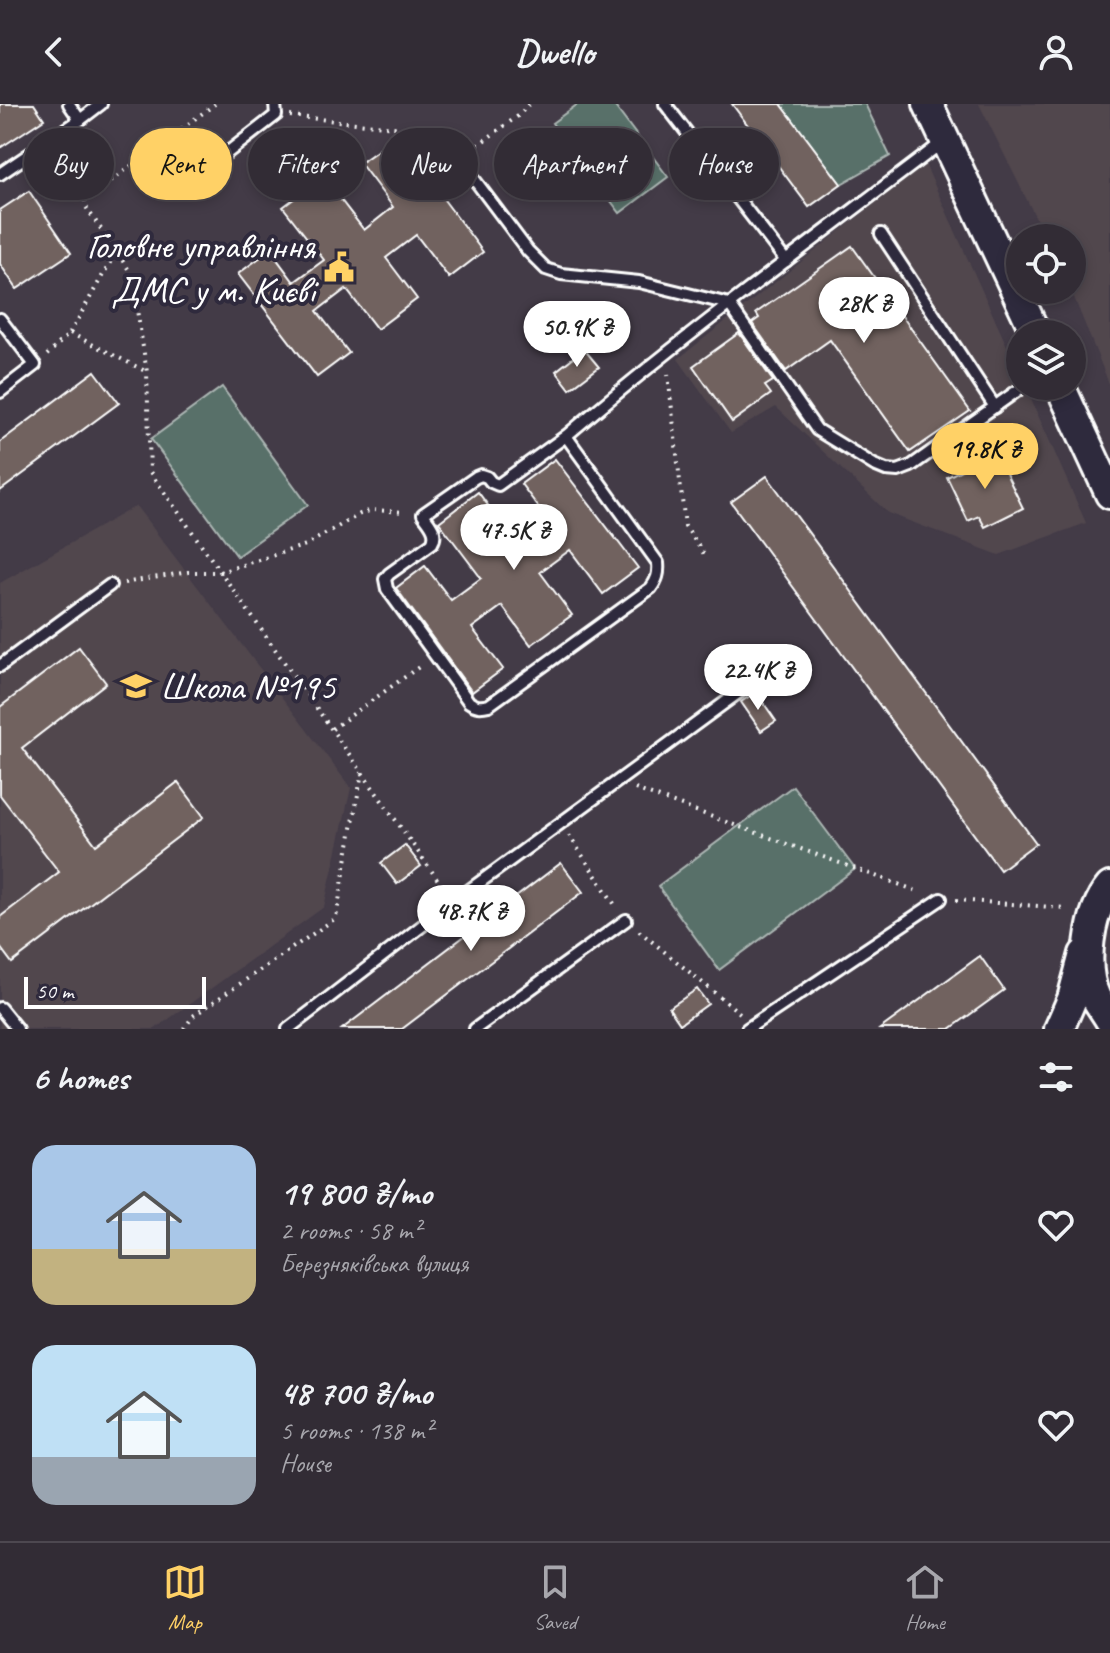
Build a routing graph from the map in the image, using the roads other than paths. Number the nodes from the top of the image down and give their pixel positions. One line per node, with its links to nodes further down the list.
1 (69, 104): 6 (lane)
2 (101, 104): 6 (lane)
3 (665, 104): 12 (lane)
4 (928, 104): 7 (street)
5 (275, 109): 8 (lane)
6 (80, 120): 9 (lane)
7 (945, 140): 12 (lane); 15 (street)
8 (232, 148)
9 (0, 174)
10 (478, 184): 13 (lane)
11 (881, 234): 19 (lane)
12 (786, 261): 13 (lane)
13 (729, 304): 19 (lane); 20 (lane)
14 (0, 319): 16 (lane)
15 (1029, 320)
16 (0, 392)
17 (1006, 399): 19 (lane)
18 (1066, 400): 21 (street)
19 (995, 407)
20 (566, 436): 20 (lane)
21 (1110, 496)
22 (110, 585): 24 (lane)
23 (779, 663): 33 (lane)
24 (0, 666)
25 (1108, 884): 28 (street)
26 (941, 899): 31 (lane)
27 (626, 920): 34 (lane)
28 (1090, 934): 30 (street); 35 (street)
29 (0, 1008): 32 (lane)
30 (1110, 1020)
31 (751, 1027)
32 (17, 1029)
33 (288, 1029)
34 (475, 1029)
35 (1059, 1029)

